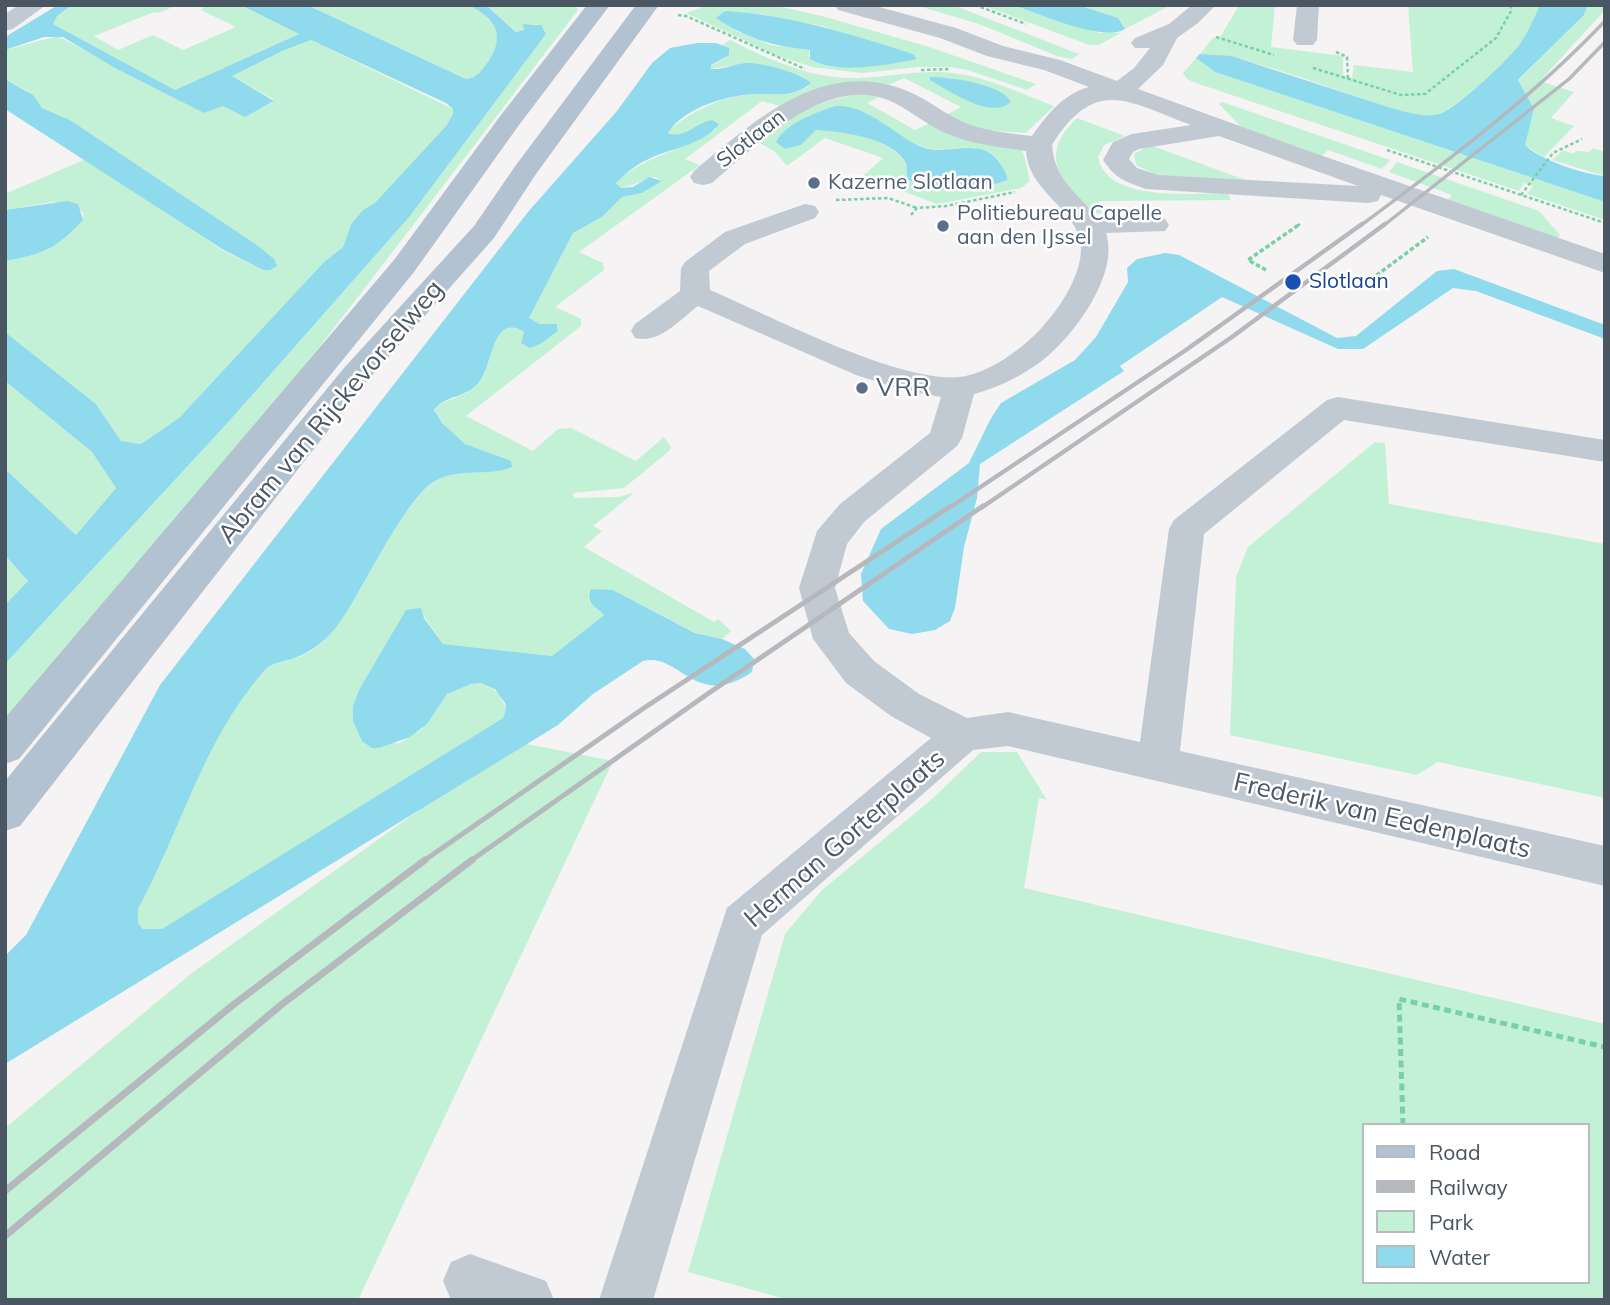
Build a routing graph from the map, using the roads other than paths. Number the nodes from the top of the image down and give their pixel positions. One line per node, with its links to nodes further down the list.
1 (34, 5): 7 (street)
2 (599, 5): 27 (main road, Abram van Rijckevorselweg)
3 (648, 5): 29 (main road, Abram van Rijckevorselweg)
4 (846, 5): 10 (street)
5 (1205, 5): 8 (street)
6 (1308, 5): 9 (street)
7 (5, 24)
8 (1166, 37): 10 (street); 11 (street)
9 (1305, 40)
10 (1088, 87): 11 (street); 13 (street); 14 (street)
11 (1119, 90): 12 (street)
12 (1222, 128): 13 (street); 20 (street)
13 (1192, 132): 16 (street); 16 (street)
14 (1039, 145): 15 (street, Slotlaan); 18 (street)
15 (703, 177)
16 (1368, 195): 21 (street)
17 (816, 206): 22 (street)
18 (1090, 225): 19 (street); 24 (street)
19 (1155, 225)
20 (1605, 264)
21 (1605, 278)
22 (695, 294): 23 (street); 24 (street)
23 (646, 331)
24 (960, 387): 26 (street)
25 (1605, 451): 28 (street)
26 (963, 735): 28 (street, Herman Gorterplaats); 33 (street, Herman Gorterplaats)
27 (5, 747)
28 (1158, 765): 30 (street, Frederik van Eedenplaats)
29 (5, 813)
30 (1605, 866)
31 (470, 1281): 32 (street)
32 (527, 1300)
33 (626, 1300)

